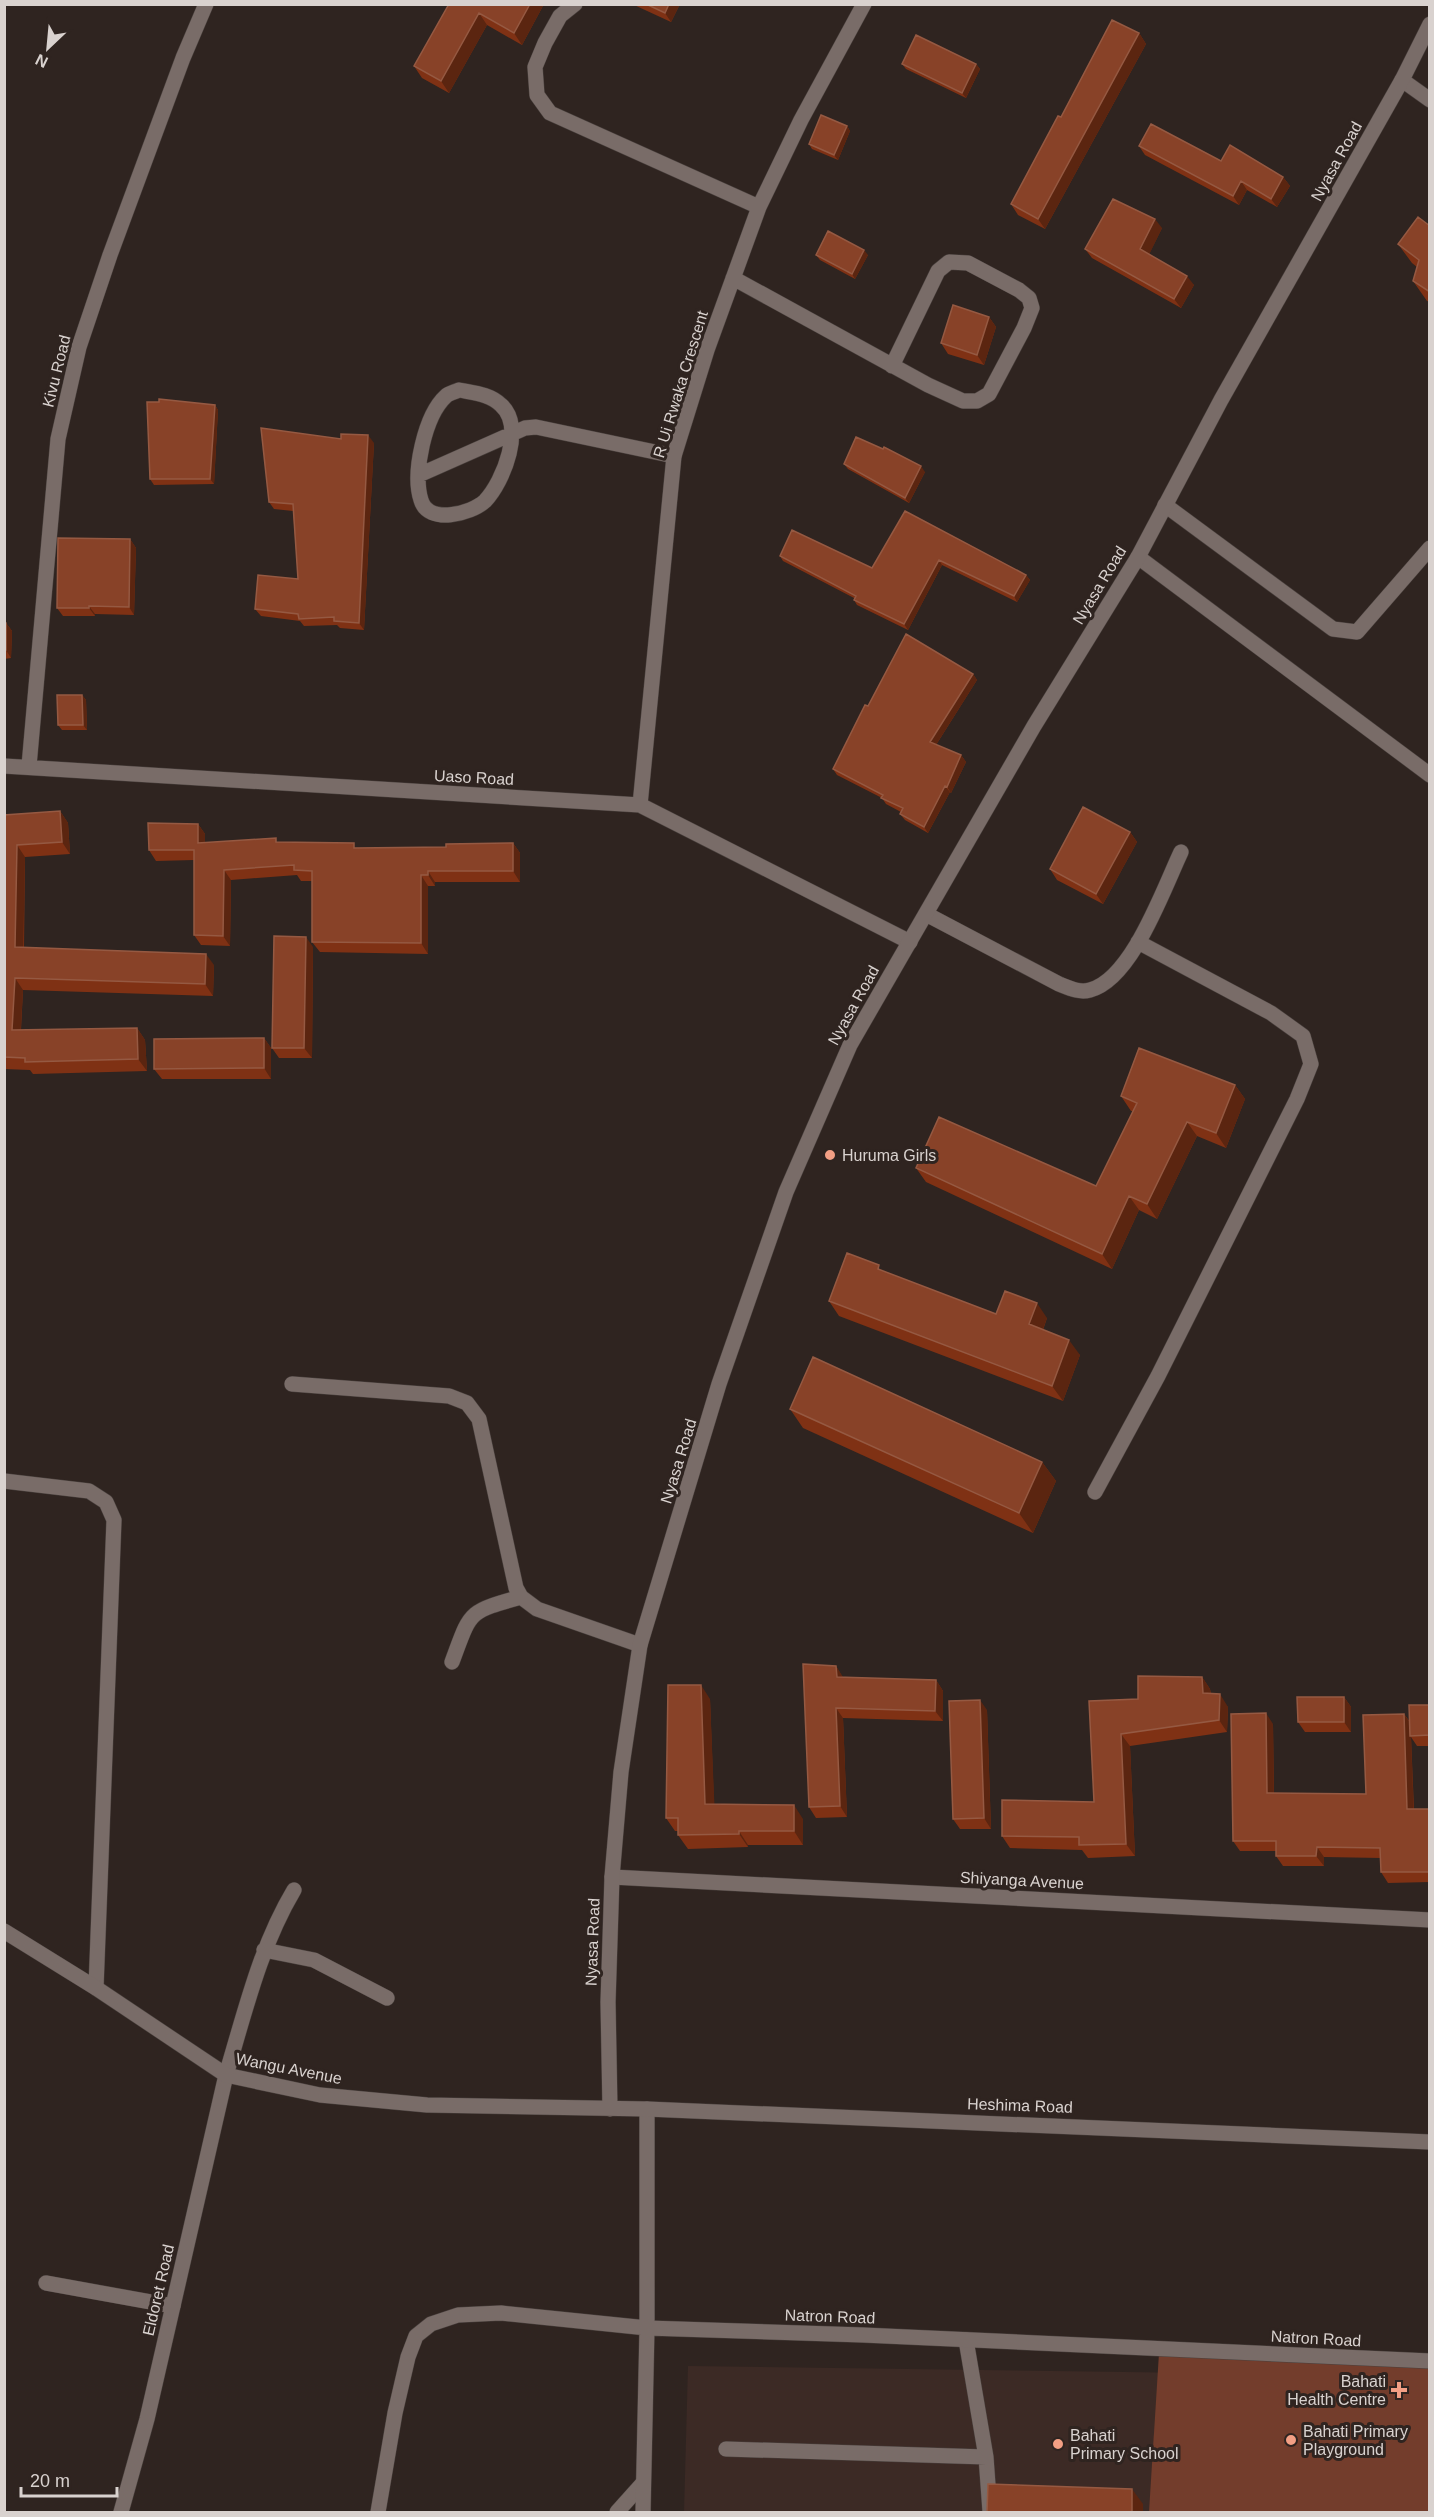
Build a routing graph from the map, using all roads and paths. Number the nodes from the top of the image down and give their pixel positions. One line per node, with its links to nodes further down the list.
1 (206, 4): 17 (street, Kivu Road)
2 (575, 4): 7 (street)
3 (864, 4): 7 (street, R Ui Rwaka Crescent)
4 (1430, 24): 5 (street, Nyasa Road)
5 (1402, 80): 6 (street); 13 (street, Nyasa Road)
6 (1430, 100)
7 (759, 207): 8 (street, R Ui Rwaka Crescent)
8 (733, 278): 9 (street); 11 (street, R Ui Rwaka Crescent)
9 (892, 366): 9 (street)
10 (514, 433): 11 (street); 12 (street); 12 (street); 12 (street)
11 (674, 456): 19 (street, R Ui Rwaka Crescent)
12 (419, 475)
13 (1165, 506): 14 (street); 15 (street, Nyasa Road)
14 (1430, 548)
15 (1138, 557): 18 (street); 21 (street, Nyasa Road)
16 (4, 766): 17 (street, Uaso Road)
17 (29, 766): 19 (street, Uaso Road)
18 (1430, 776)
19 (640, 805): 22 (street, Uaso Road)
20 (1181, 852): 23 (street)
21 (926, 914): 22 (street, Nyasa Road); 23 (street)
22 (910, 942): 28 (street, Nyasa Road)
23 (1138, 942): 26 (street)
24 (292, 1384): 27 (street)
25 (4, 1481): 35 (street)
26 (1095, 1492)
27 (521, 1597): 28 (street); 29 (street)
28 (640, 1645): 30 (street, Nyasa Road)
29 (452, 1662)
30 (612, 1877): 32 (street, Shiyanga Avenue); 38 (street, Nyasa Road)
31 (294, 1890): 34 (street, Eldoret Road)
32 (1430, 1920)
33 (4, 1931): 35 (street, Wangu Avenue)
34 (264, 1950): 36 (street); 37 (street, Eldoret Road)
35 (96, 1988): 37 (street, Wangu Avenue)
36 (387, 1998)
37 (226, 2074): 38 (street, Wangu Avenue); 42 (street, Eldoret Road)
38 (610, 2109): 39 (street, Heshima Road)
39 (647, 2109): 40 (street, Heshima Road); 43 (street)
40 (1430, 2142)
41 (46, 2283): 42 (street)
42 (173, 2306): 49 (street, Eldoret Road)
43 (647, 2328): 44 (street, Natron Road); 48 (street); 50 (street, Natron Road)
44 (966, 2340): 45 (street, Natron Road); 47 (street)
45 (1430, 2361)
46 (726, 2449): 47 (street)
47 (986, 2457): 53 (street)
48 (643, 2483): 51 (street); 52 (street)
49 (121, 2512)
50 (378, 2512)
51 (617, 2512)
52 (642, 2512)
53 (990, 2512)

